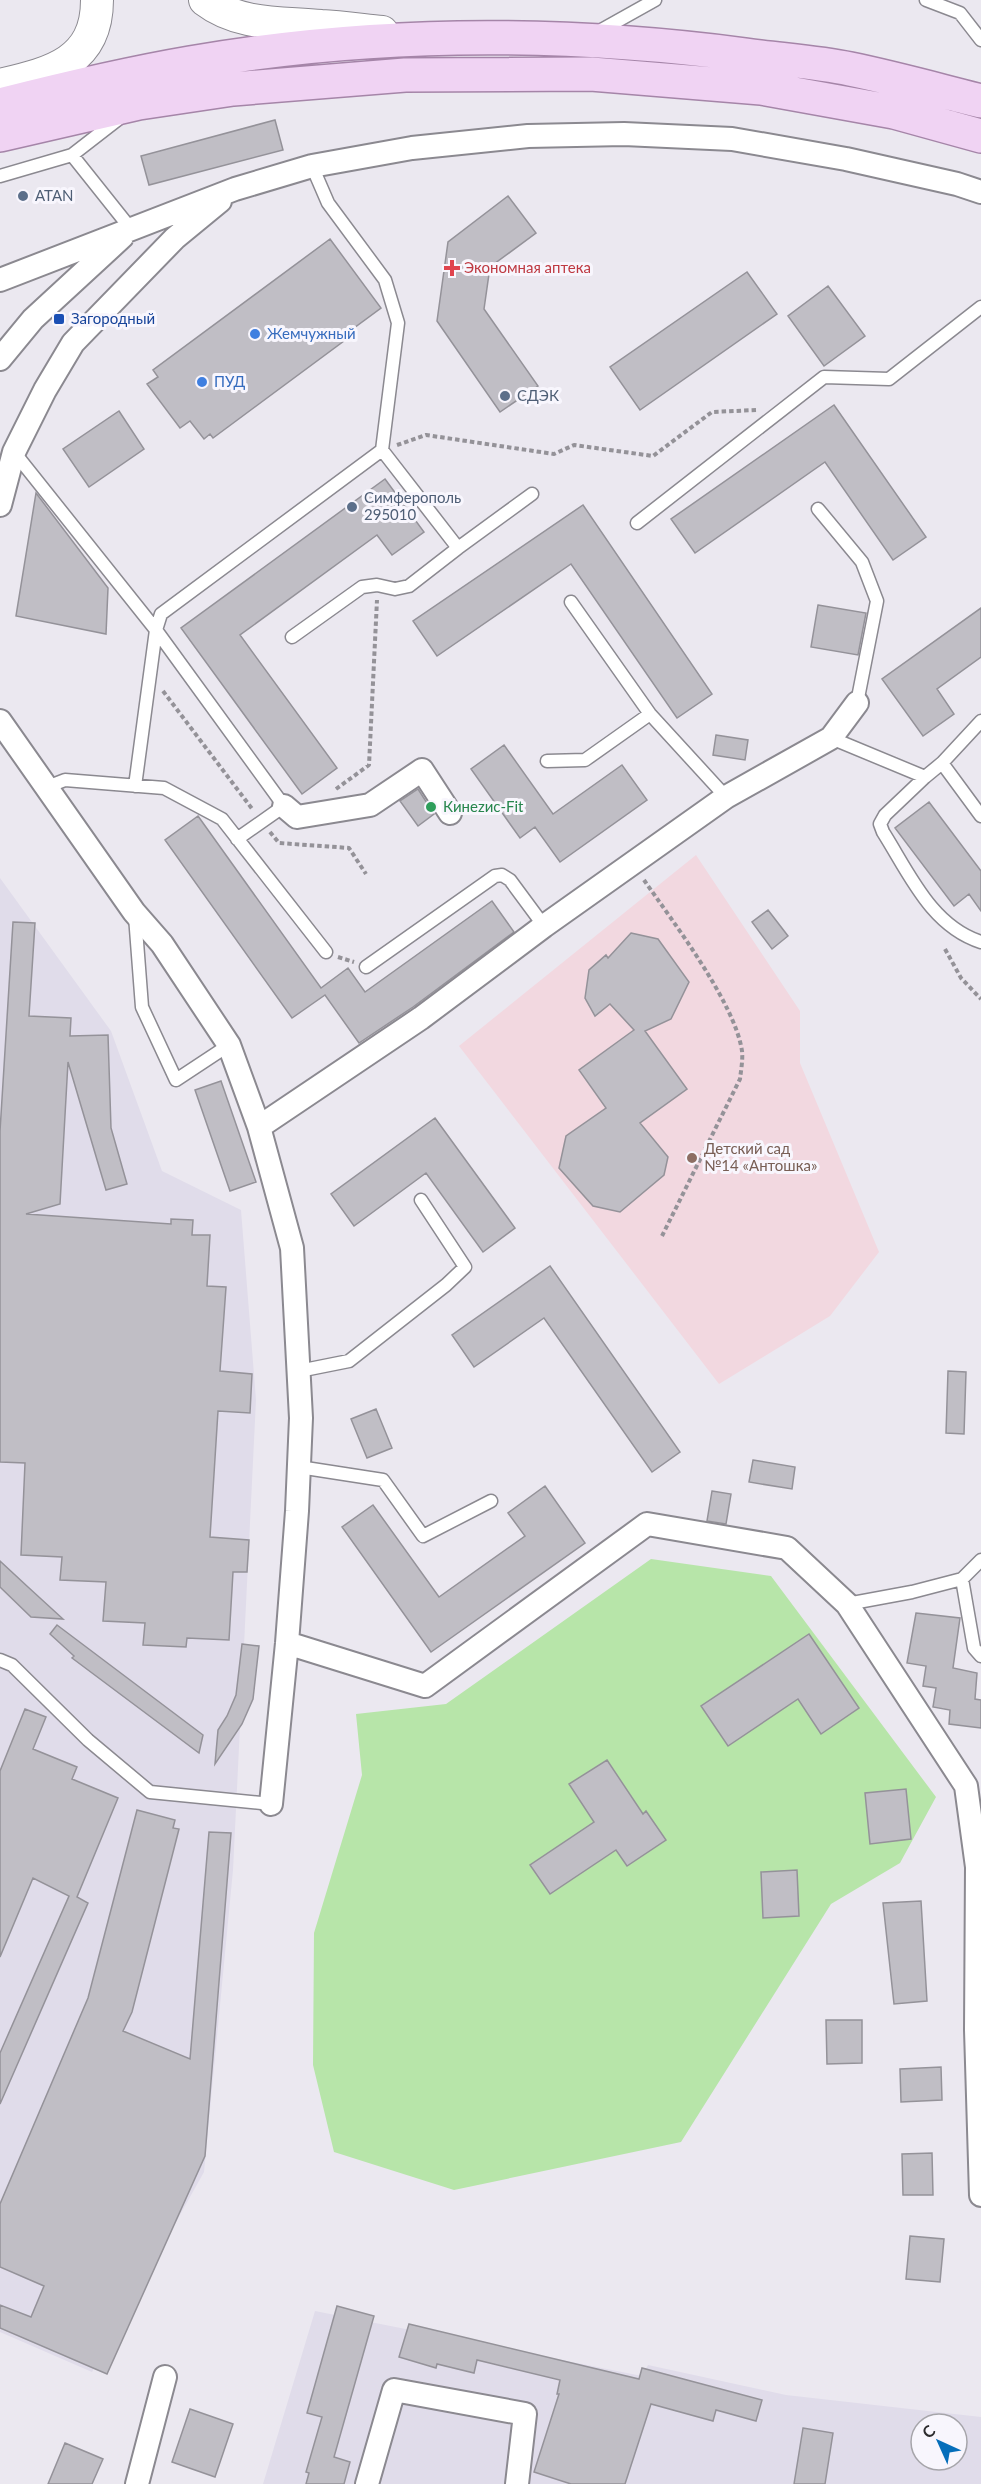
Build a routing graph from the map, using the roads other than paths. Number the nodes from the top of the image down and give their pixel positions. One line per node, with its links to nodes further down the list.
1 (97, 0): 8 (main road)
2 (205, 0): 5 (main road)
3 (655, 0): 6 (lane)
4 (926, 0): 7 (lane)
5 (451, 39): 6 (main road); 11 (main road)
6 (586, 39): 9 (main road)
7 (981, 40)
8 (0, 85)
9 (981, 100)
10 (139, 103): 12 (main road); 13 (main road); 14 (lane)
11 (0, 105)
12 (0, 135)
13 (981, 136)
14 (72, 155): 16 (lane); 19 (lane)
15 (312, 166): 17 (street); 18 (street); 23 (lane)
16 (0, 176)
17 (235, 189): 19 (street); 24 (street)
18 (981, 192)
19 (131, 229): 20 (street); 22 (street)
20 (0, 280)
21 (981, 307): 28 (lane)
22 (0, 358)
23 (382, 450): 29 (lane); 31 (lane)
24 (8, 465): 26 (street); 31 (lane)
25 (532, 494): 29 (lane)
26 (0, 505)
27 (818, 509): 33 (lane)
28 (637, 523)
29 (458, 548): 32 (lane)
30 (571, 602): 34 (lane)
31 (156, 630): 41 (lane); 44 (lane)
32 (292, 637)
33 (857, 703): 37 (street)
34 (650, 714): 38 (lane); 43 (lane)
35 (0, 721): 42 (street)
36 (981, 721): 39 (lane)
37 (831, 738): 40 (lane); 43 (street)
38 (547, 761)
39 (942, 763): 40 (lane); 46 (lane)
40 (925, 777): 50 (lane)
41 (135, 786): 42 (lane); 47 (lane)
42 (47, 787): 48 (street)
43 (726, 797): 49 (street)
44 (291, 812): 45 (street); 47 (lane)
45 (450, 813)
46 (981, 816)
47 (237, 839): 51 (lane)
48 (134, 912): 53 (street); 53 (lane)
49 (544, 926): 52 (lane); 54 (street)
50 (981, 942)
51 (326, 952)
52 (366, 967)
53 (229, 1045): 54 (street)
54 (259, 1127): 56 (street)
55 (422, 1200): 56 (lane)
56 (299, 1371): 57 (street)
57 (299, 1467): 58 (lane); 62 (street)
58 (491, 1501)
59 (981, 1560): 60 (lane)
60 (962, 1579): 61 (lane); 63 (lane)
61 (847, 1604): 62 (street); 66 (street)
62 (287, 1642): 65 (street)
63 (981, 1656)
64 (0, 1660): 65 (lane)
65 (271, 1804)
66 (979, 1865): 67 (street)
67 (981, 2195)
68 (165, 2377): 69 (street)
69 (137, 2484)
70 (368, 2484): 71 (street)
71 (517, 2484)

